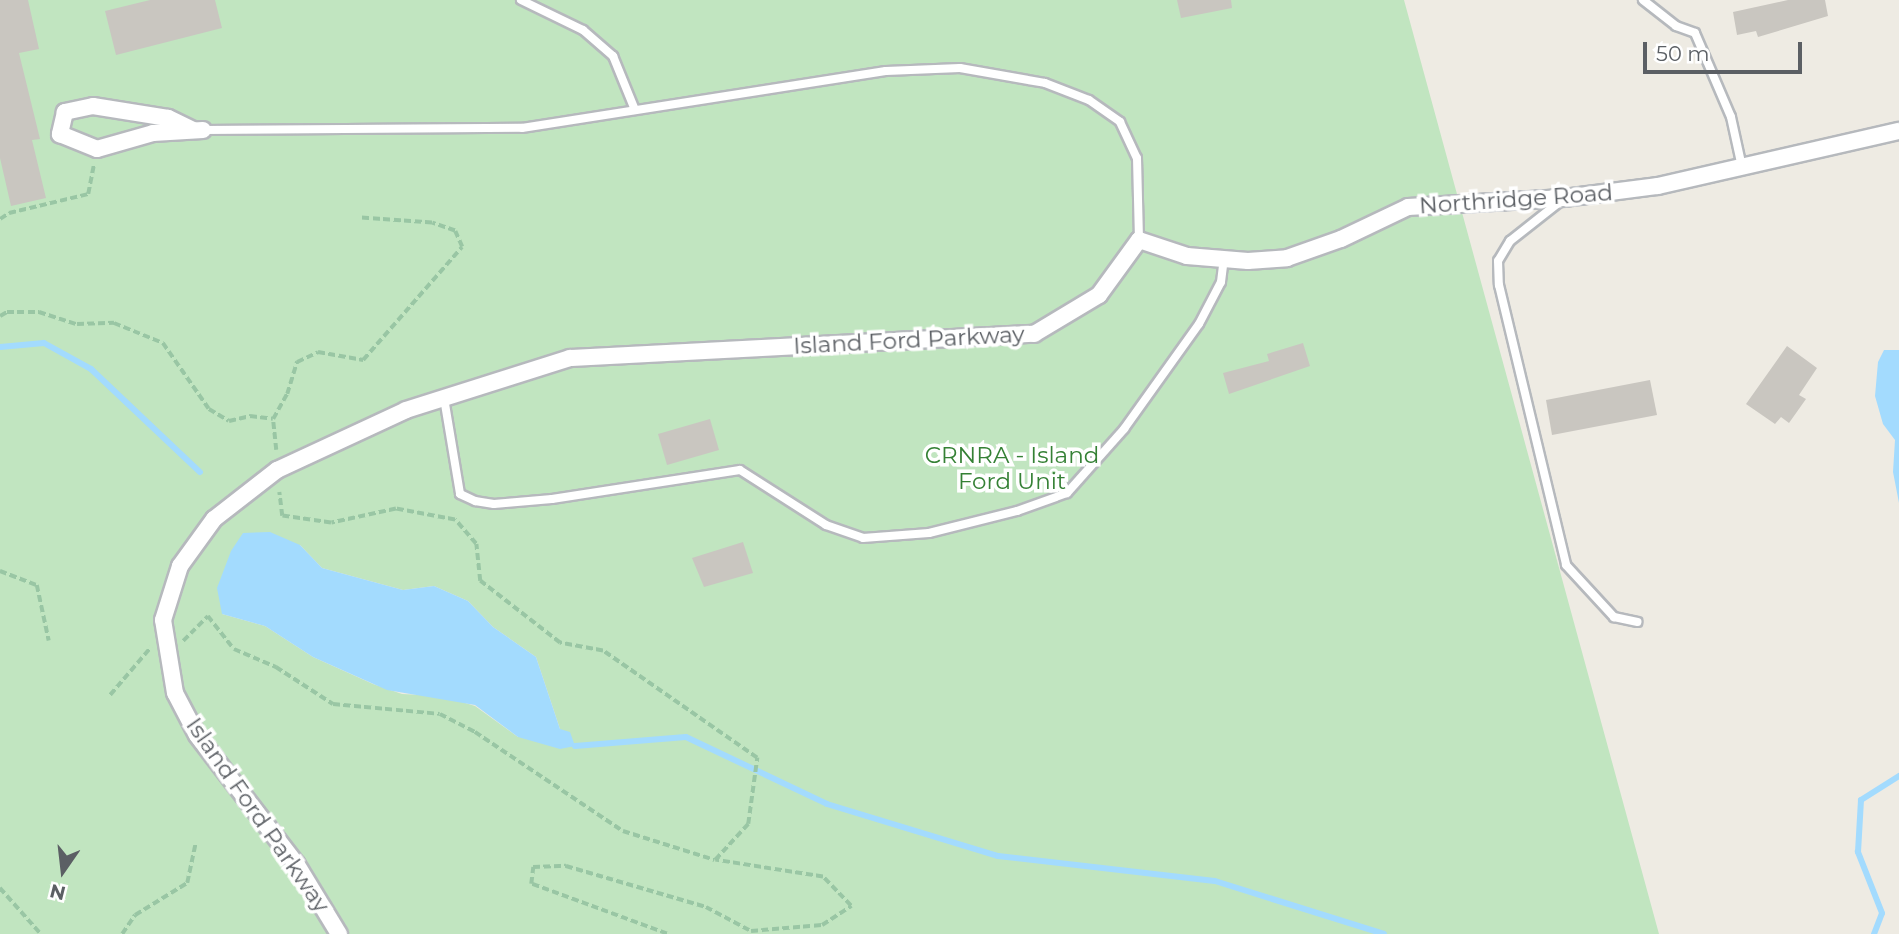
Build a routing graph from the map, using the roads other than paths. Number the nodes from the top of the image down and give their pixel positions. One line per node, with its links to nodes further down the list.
1 (520, 0): 3 (lane)
2 (1643, 0): 6 (lane)
3 (635, 110): 4 (lane); 8 (lane)
4 (198, 130): 4 (street)
5 (1899, 131): 6 (street, Northridge Road)
6 (1743, 170): 7 (street, Northridge Road)
7 (1564, 198): 9 (street, Northridge Road); 11 (lane)
8 (1139, 240): 9 (street, Northridge Road); 10 (street, Island Ford Parkway)
9 (1224, 259): 10 (lane)
10 (444, 398): 12 (street, Island Ford Parkway)
11 (1637, 622)
12 (339, 934)

